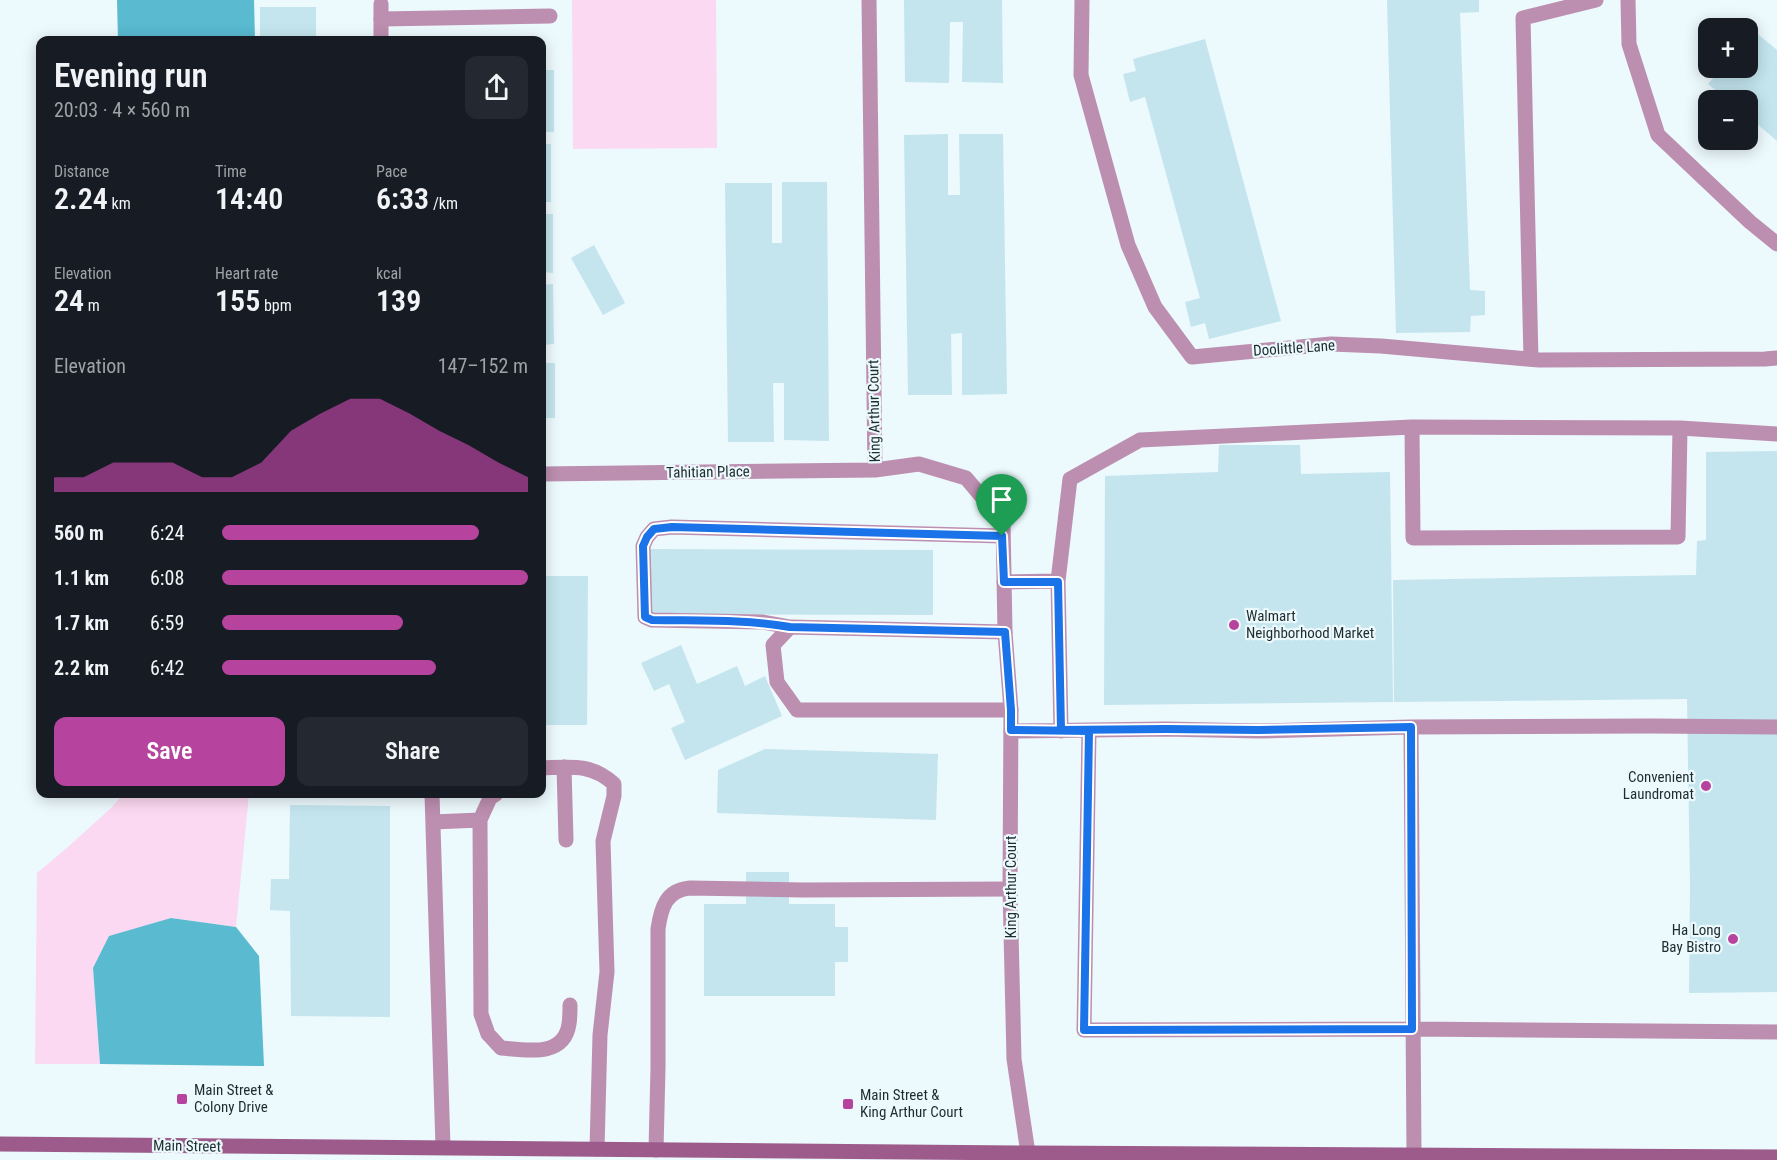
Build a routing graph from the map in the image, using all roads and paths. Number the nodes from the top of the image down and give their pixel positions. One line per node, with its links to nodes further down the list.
1 (869, 0): 13 (street, King Arthur Court)
2 (1082, 0): 9 (street, Doolittle Lane)
3 (1596, 0): 9 (street)
4 (1628, 0): 7 (street)
5 (550, 16): 6 (street)
6 (381, 36)
7 (1777, 244)
8 (1777, 357): 9 (street, Doolittle Lane)
9 (1531, 359)
10 (1412, 427): 11 (street); 11 (street); 17 (street)
11 (1680, 428): 12 (street)
12 (1777, 434)
13 (875, 470): 14 (street, Tahitian Place); 15 (street, King Arthur Court)
14 (546, 474)
15 (1002, 536): 16 (street, King Arthur Court); 18 (street)
16 (1004, 582): 17 (street); 19 (street, King Arthur Court)
17 (1058, 582): 24 (street)
18 (790, 627): 19 (street); 20 (street)
19 (1005, 632): 20 (street, King Arthur Court)
20 (1011, 710): 23 (street, King Arthur Court)
21 (1411, 727): 22 (street); 25 (street); 35 (street)
22 (1777, 727)
23 (1011, 730): 24 (street); 33 (street, King Arthur Court)
24 (1061, 730): 25 (street)
25 (1089, 731): 35 (street)
26 (564, 767): 27 (street); 32 (street); 39 (street)
27 (546, 768)
28 (432, 798): 31 (street)
29 (490, 798): 30 (street)
30 (480, 820): 31 (street); 34 (street)
31 (433, 822): 38 (street)
32 (566, 840)
33 (1010, 889): 40 (street); 43 (street, King Arthur Court)
34 (570, 1005)
35 (1412, 1029): 36 (street); 42 (street)
36 (1777, 1032)
37 (0, 1144): 41 (main road, Main Street)
38 (443, 1147): 39 (main road, Main Street); 41 (main road, Main Street)
39 (597, 1149): 40 (main road, Main Street)
40 (656, 1150): 43 (main road, Main Street)
41 (298, 1153)
42 (1414, 1155): 44 (main road, Main Street); 45 (main road, Main Street)
43 (1029, 1156): 44 (main road, Main Street)
44 (1162, 1157)
45 (1456, 1157): 46 (main road, Main Street)
46 (1777, 1157)

